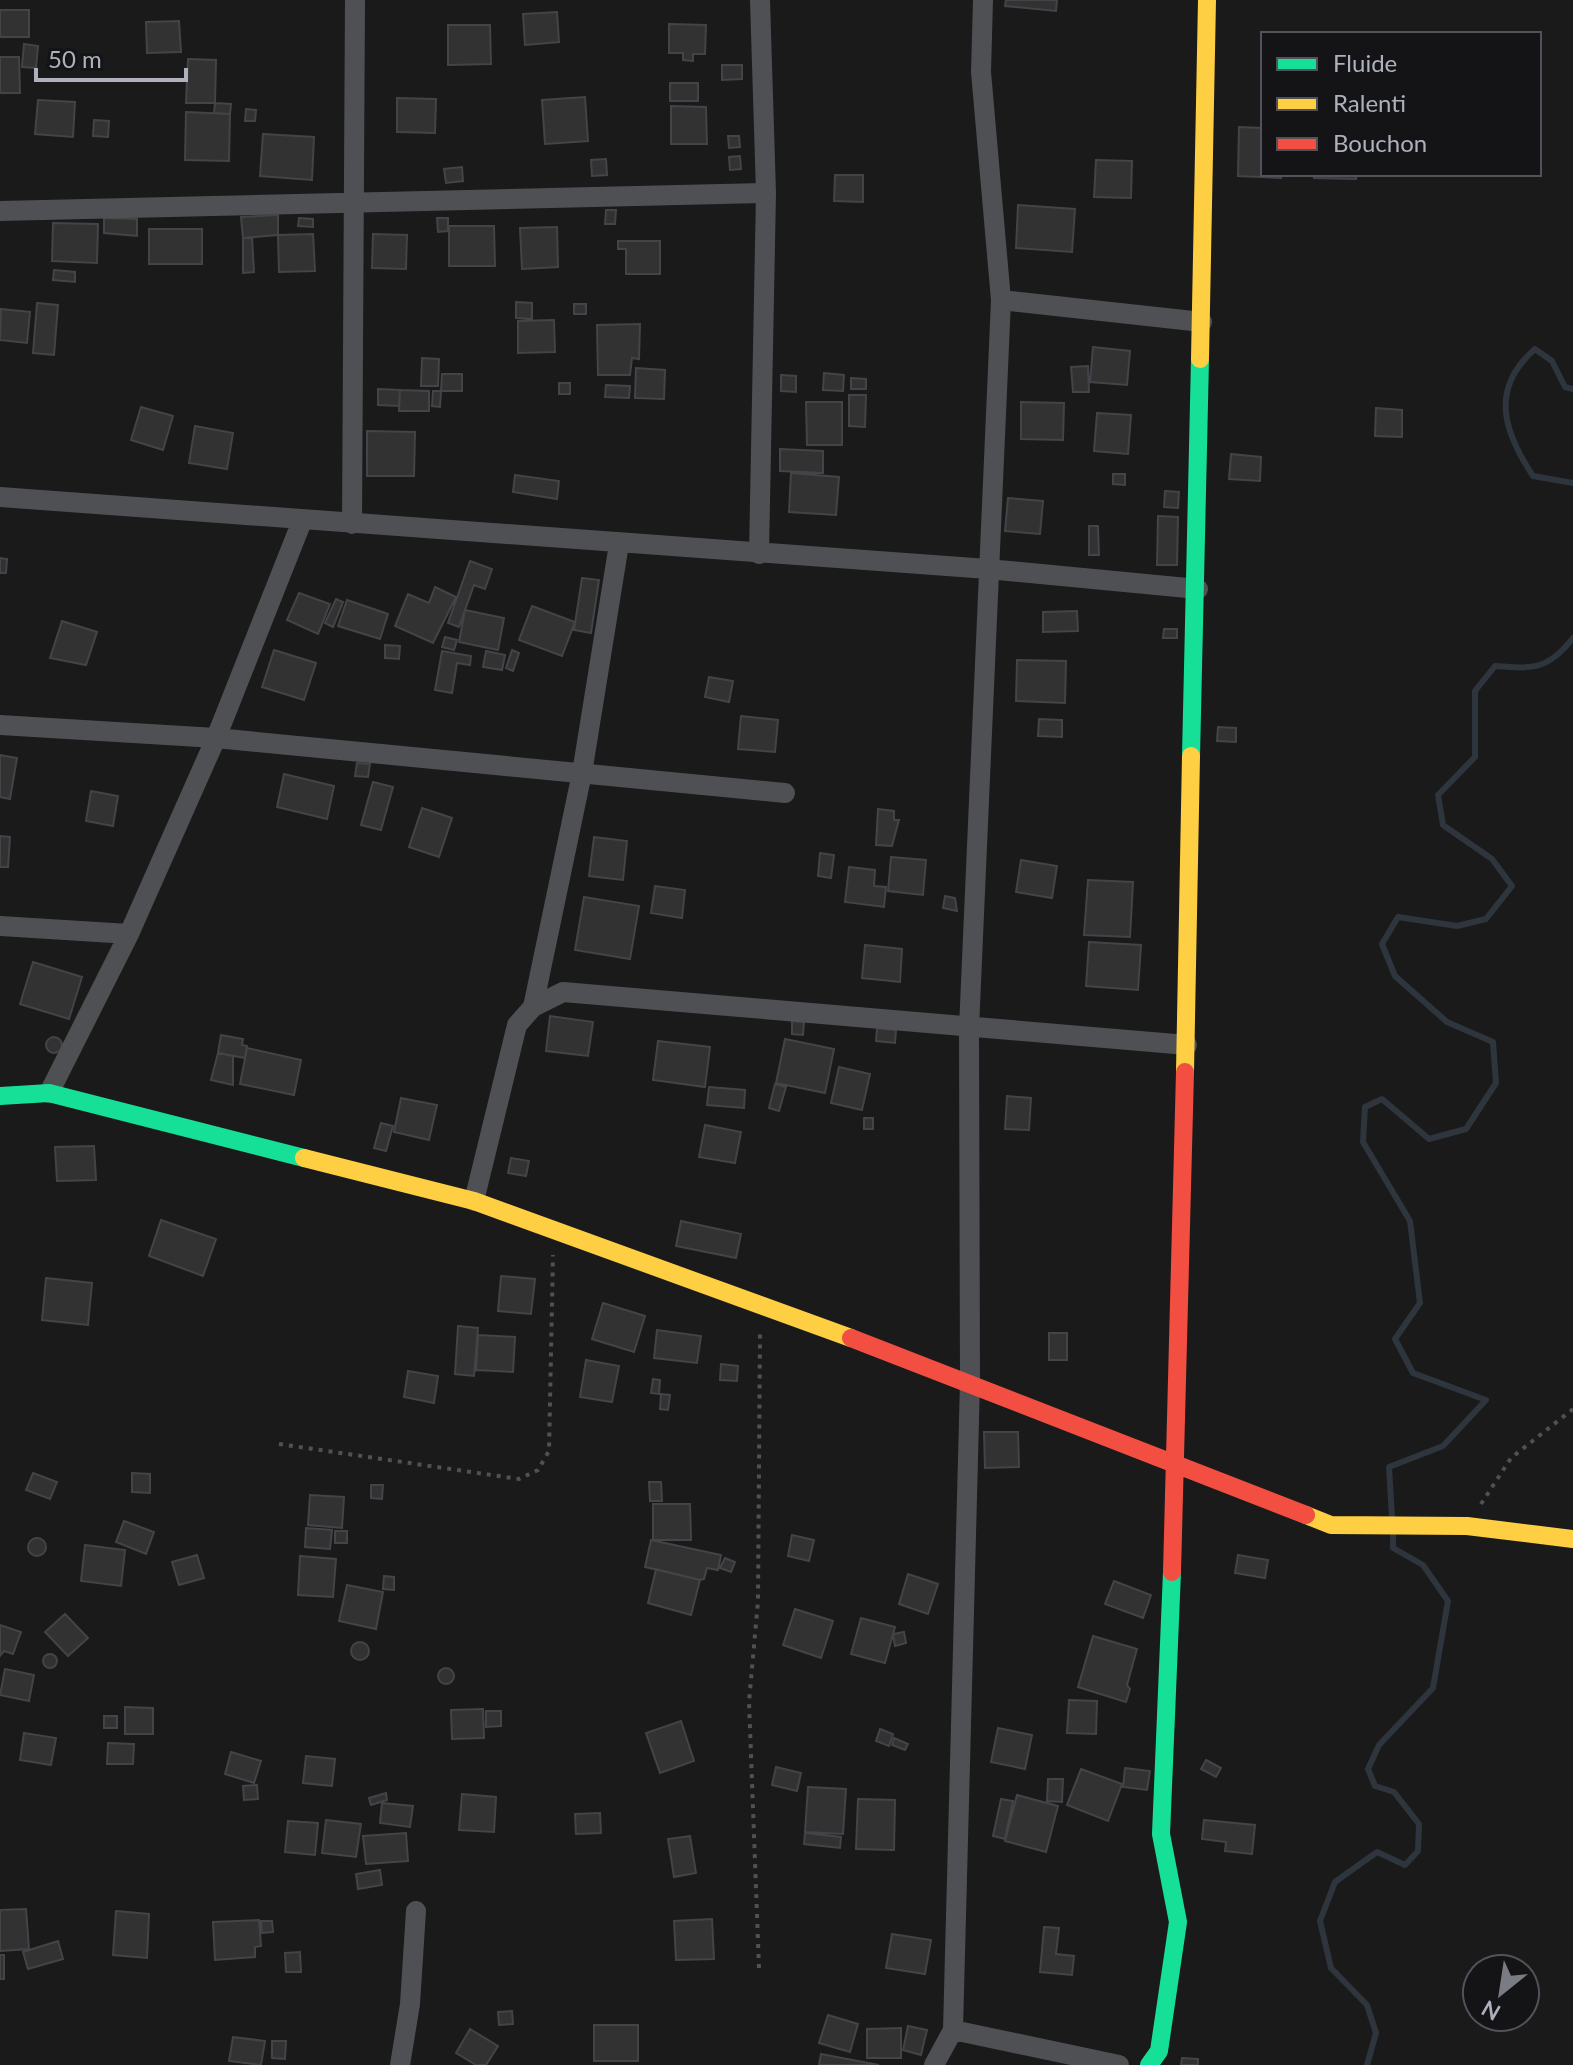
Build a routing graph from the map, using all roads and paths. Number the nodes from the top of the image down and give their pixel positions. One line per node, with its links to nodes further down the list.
1 (355, 0): 6 (street)
2 (760, 0): 5 (street)
3 (983, 0): 8 (street)
4 (1207, 0): 9 (street)
5 (766, 193): 6 (street); 14 (street)
6 (354, 202): 7 (street); 12 (street)
7 (0, 211)
8 (1001, 300): 9 (street); 15 (street)
9 (1202, 322): 16 (street)
10 (0, 497): 11 (street)
11 (302, 521): 12 (street); 18 (street)
12 (352, 524): 13 (street)
13 (619, 544): 14 (street); 19 (street)
14 (759, 554): 15 (street)
15 (988, 569): 16 (street); 24 (street)
16 (1198, 589): 25 (street)
17 (0, 725): 18 (street)
18 (216, 738): 19 (street); 22 (street)
19 (582, 773): 20 (street); 23 (street)
20 (785, 793)
21 (0, 926): 22 (street)
22 (129, 934): 26 (street)
23 (533, 1007): 24 (street); 28 (street)
24 (969, 1028): 25 (street); 31 (street)
25 (1187, 1045): 34 (street)
26 (49, 1093): 27 (street); 28 (street)
27 (0, 1096)
28 (474, 1201): 29 (street)
29 (553, 1230): 30 (street); 33 (path)
30 (760, 1306): 31 (street); 38 (path)
31 (970, 1382): 34 (street); 39 (street)
32 (1573, 1409): 35 (path)
33 (279, 1444)
34 (1177, 1462): 35 (street); 43 (street)
35 (1467, 1526): 36 (street)
36 (1573, 1539)
37 (416, 1911): 40 (street)
38 (759, 1968)
39 (953, 2030): 41 (street); 42 (street)
40 (400, 2065)
41 (934, 2065)
42 (1119, 2065)
43 (1149, 2065)

